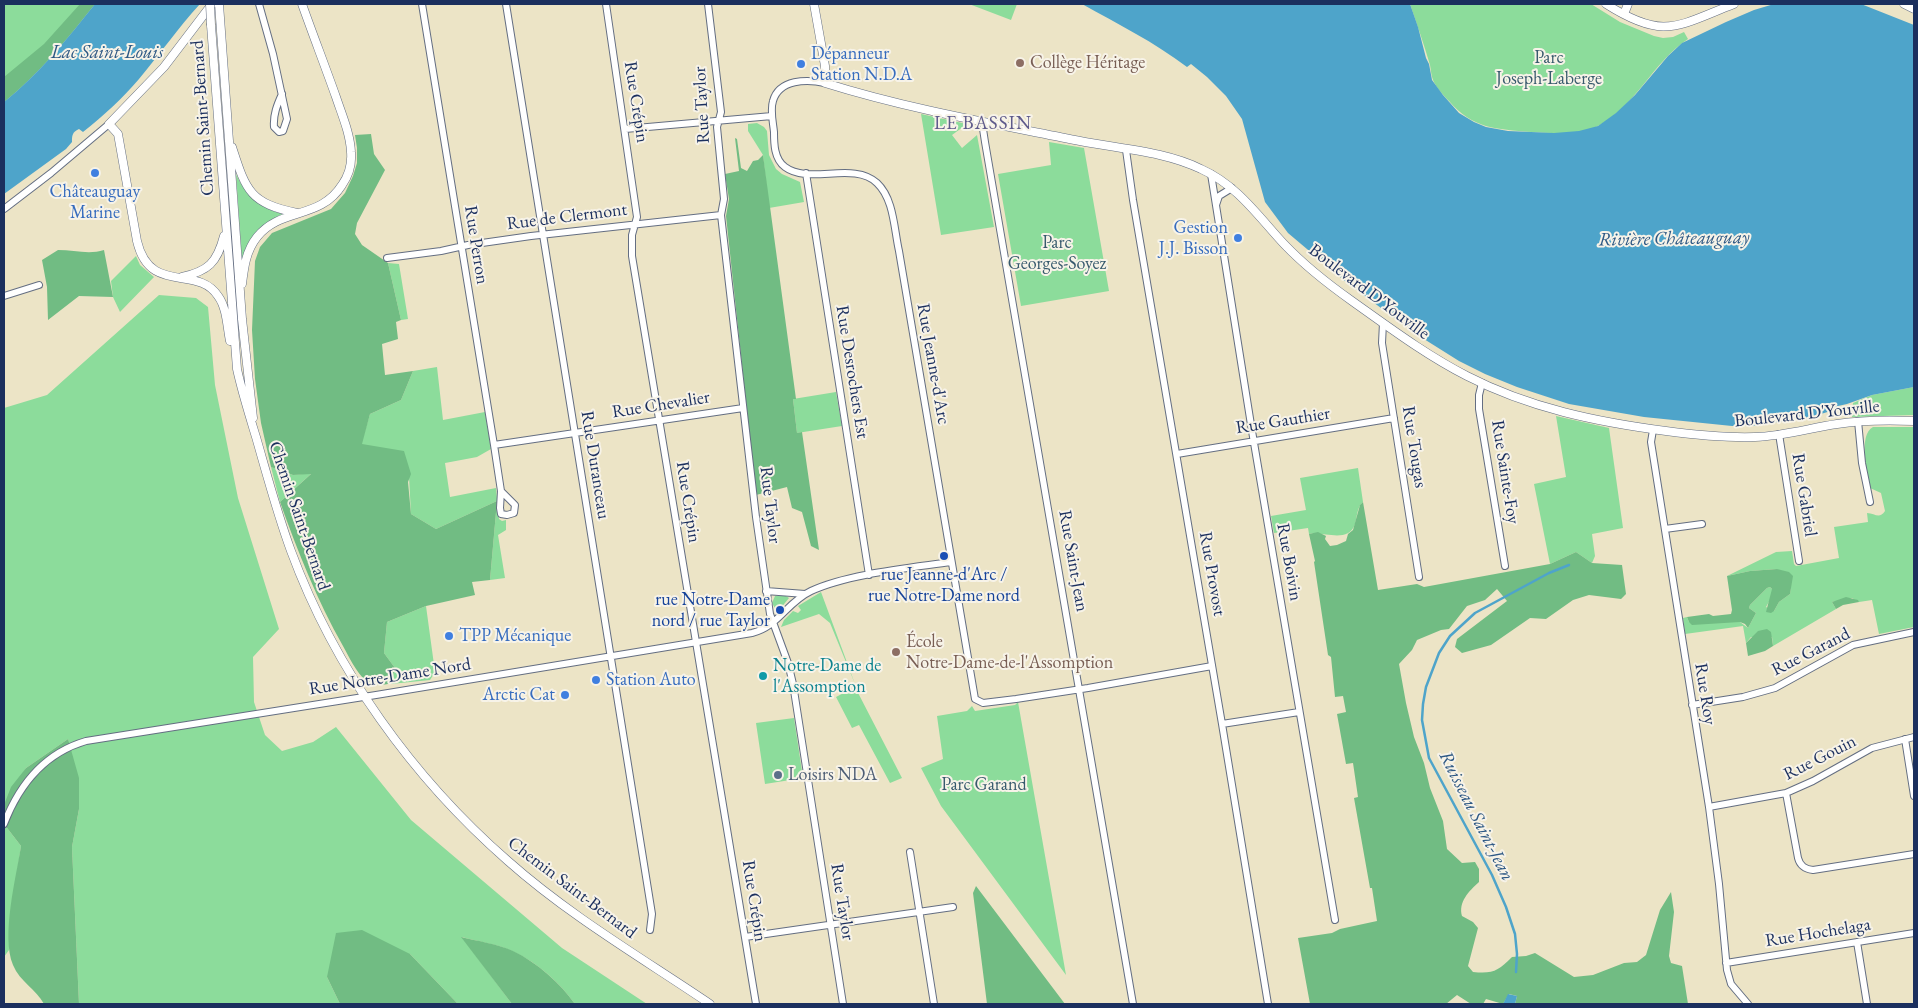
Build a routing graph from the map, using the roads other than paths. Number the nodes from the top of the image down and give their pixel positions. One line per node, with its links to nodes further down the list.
1 (211, 4): 21 (street); 33 (street, Chemin Saint-Bernard, bridge)
2 (219, 4): 23 (street, Chemin Saint-Bernard)
3 (259, 4): 17 (street)
4 (302, 4): 30 (street)
5 (422, 4): 35 (street, Rue Perron)
6 (506, 4): 34 (street, Rue Duranceau)
7 (606, 4): 22 (street, Rue Crépin)
8 (708, 4): 19 (street, Rue Taylor)
9 (814, 4): 16 (street)
10 (1606, 4): 15 (street)
11 (1628, 4): 15 (street)
12 (1734, 4): 15 (street)
13 (1904, 4): 14 (street)
14 (1914, 9)
15 (1624, 14)
16 (825, 83): 18 (street); 20 (street, Boulevard D'Youville)
17 (282, 94): 17 (street)
18 (772, 116): 19 (street); 25 (street, Rue Jeanne-d'Arc)
19 (720, 120): 22 (street); 31 (street, Rue Taylor)
20 (985, 122): 24 (street, Boulevard D'Youville); 72 (street, Rue Saint-Jean)
21 (110, 124): 28 (street); 37 (street)
22 (625, 129): 32 (street, Rue Crépin)
23 (228, 135): 30 (street); 40 (street, Chemin Saint-Bernard)
24 (1126, 150): 26 (street, Boulevard D'Youville); 55 (street, Rue Provost)
25 (806, 173): 61 (street, Rue Jeanne-d'Arc); 63 (street, Rue Desrochers Est)
26 (1211, 174): 27 (street, Boulevard D'Youville); 29 (street, Rue Boivin)
27 (1232, 188): 29 (street); 41 (street, Boulevard D'Youville)
28 (4, 209)
29 (1216, 209): 53 (street, Rue Boivin)
30 (298, 213): 40 (street)
31 (722, 215): 32 (street, Rue de Clermont); 44 (street, Rue Taylor)
32 (635, 225): 34 (street, Rue de Clermont); 46 (street, Rue Crépin)
33 (226, 227): 37 (street); 42 (street, Chemin Saint-Bernard)
34 (544, 235): 35 (street, Rue de Clermont); 50 (street, Rue Duranceau)
35 (461, 247): 36 (street, Rue de Clermont); 54 (street, Rue Perron)
36 (387, 258)
37 (177, 278): 42 (street)
38 (39, 284): 39 (street)
39 (4, 296)
40 (240, 298): 52 (street, Chemin Saint-Bernard)
41 (1383, 323): 43 (street, Boulevard D'Youville); 45 (street, Rue Tougas)
42 (236, 362): 52 (street, Chemin Saint-Bernard)
43 (1482, 383): 49 (street, Boulevard D'Youville); 62 (street, Rue Sainte-Foy)
44 (743, 408): 46 (street, Rue Chevalier); 65 (street, Rue Taylor)
45 (1394, 418): 53 (street, Rue Gauthier); 64 (street, Rue Tougas)
46 (660, 420): 50 (street, Rue Chevalier); 69 (street, Rue Crépin)
47 (1914, 420): 48 (street, Boulevard D'Youville)
48 (1858, 421): 51 (street, Boulevard D'Youville); 57 (street)
49 (1653, 430): 51 (street, Boulevard D'Youville); 59 (street, Rue Roy)
50 (575, 433): 54 (street, Rue Chevalier); 70 (street, Rue Duranceau)
51 (1779, 434): 60 (street, Rue Gabriel)
52 (256, 436): 73 (street, Chemin Saint-Bernard)
53 (1254, 441): 55 (street, Rue Gauthier); 75 (street, Rue Boivin)
54 (494, 445): 56 (street, Rue Perron)
55 (1176, 454): 71 (street, Rue Provost)
56 (500, 491)
57 (1870, 502)
58 (1702, 524): 59 (street)
59 (1665, 529): 74 (street, Rue Roy)
60 (1799, 561)
61 (951, 562): 63 (street, Rue Notre-Dame Nord); 72 (street, Rue Jeanne-d'Arc)
62 (1505, 566)
63 (869, 576): 66 (street, Rue Notre-Dame Nord)
64 (1419, 577)
65 (766, 591): 66 (street, Rue Notre-Dame Nord); 67 (street, Rue Taylor)
66 (806, 594): 67 (street, Rue Notre-Dame Nord)
67 (773, 623): 69 (street, Rue Notre-Dame Nord); 88 (street, Rue Taylor)
68 (1914, 632): 74 (street, Rue Garand)
69 (696, 642): 70 (street, Rue Notre-Dame Nord); 91 (street, Rue Crépin)
70 (611, 656): 73 (street, Rue Notre-Dame Nord); 89 (street, Rue Duranceau)
71 (1212, 666): 72 (street); 76 (street, Rue Provost)
72 (1080, 689): 98 (street, Rue Saint-Jean)
73 (366, 697): 82 (street, Rue Notre-Dame Nord); 94 (street, Chemin Saint-Bernard)
74 (1692, 705): 81 (street, Rue Roy)
75 (1299, 712): 76 (street); 87 (street, Rue Boivin)
76 (1222, 724): 99 (street, Rue Provost)
77 (1914, 738): 78 (street, Rue Gouin)
78 (1905, 739): 79 (street, Rue Gouin); 80 (street)
79 (1786, 793): 81 (street, Rue Gouin); 84 (street)
80 (1914, 796)
81 (1709, 807): 93 (street, Rue Roy)
82 (4, 824)
83 (910, 852): 86 (street)
84 (1914, 854)
85 (953, 907): 86 (street)
86 (919, 911): 88 (street); 97 (street)
87 (1335, 920)
88 (830, 924): 91 (street); 96 (street, Rue Taylor)
89 (650, 930)
90 (1914, 933): 92 (street, Rue Hochelaga)
91 (744, 937): 95 (street, Rue Crépin)
92 (1857, 942): 93 (street, Rue Hochelaga); 101 (street)
93 (1726, 963): 100 (street, Rue Roy)
94 (710, 1004)
95 (756, 1004)
96 (843, 1004)
97 (934, 1004)
98 (1134, 1004)
99 (1268, 1004)
100 (1748, 1004)
101 (1867, 1004)

